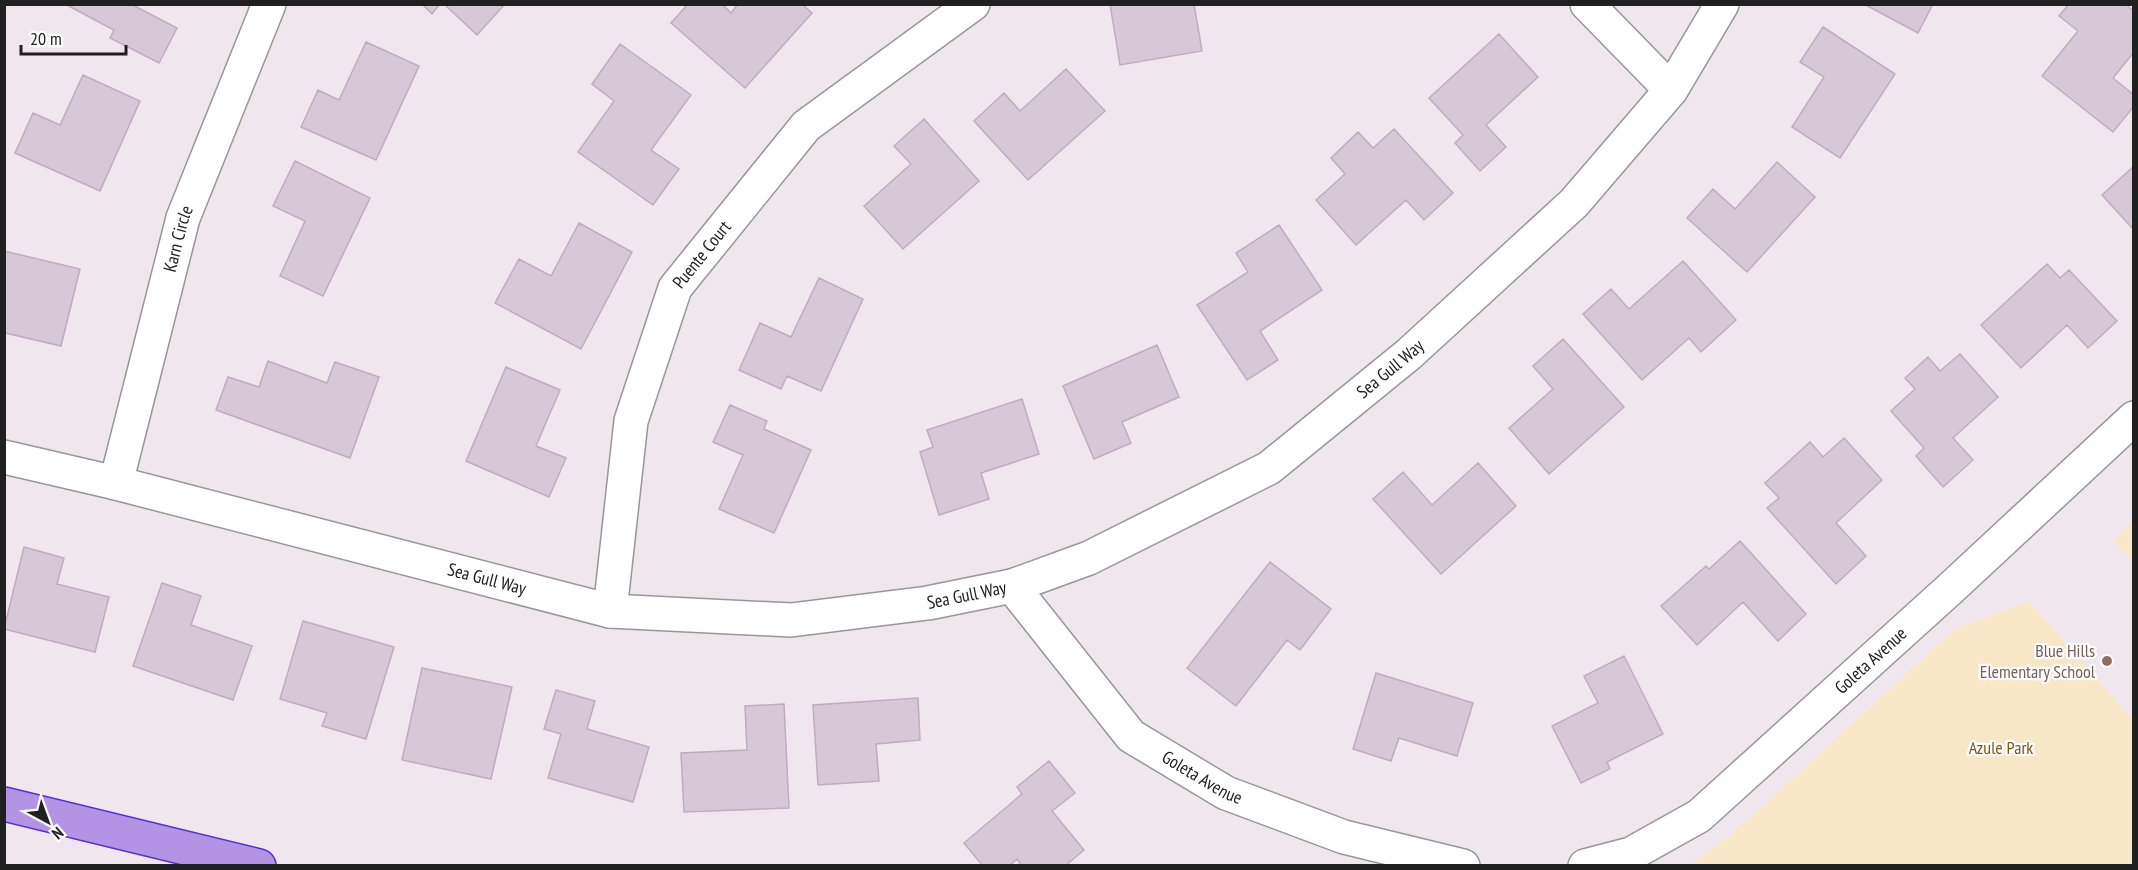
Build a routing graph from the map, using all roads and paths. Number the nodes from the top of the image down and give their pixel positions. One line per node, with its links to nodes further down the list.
1 (269, 4): 8 (street, Karn Circle)
2 (973, 4): 10 (street, Puente Court)
3 (1587, 4): 5 (street)
4 (1722, 4): 5 (street, Sea Gull Way)
5 (1671, 90): 9 (street, Sea Gull Way)
6 (2133, 418): 14 (street, Goleta Avenue)
7 (4, 458): 8 (street, Sea Gull Way)
8 (116, 483): 10 (street, Sea Gull Way)
9 (1012, 586): 10 (street, Sea Gull Way); 13 (street, Goleta Avenue)
10 (610, 611)
11 (4, 804): 12 (highway)
12 (259, 866)
13 (1463, 866)
14 (1585, 866)

